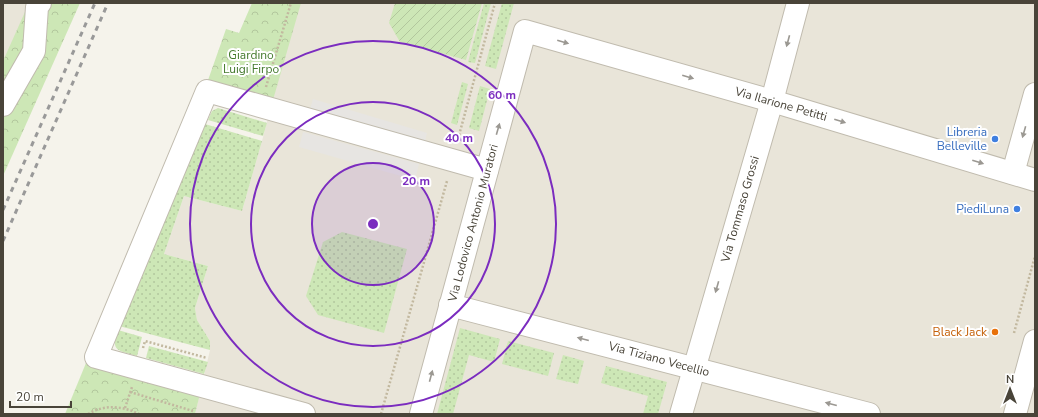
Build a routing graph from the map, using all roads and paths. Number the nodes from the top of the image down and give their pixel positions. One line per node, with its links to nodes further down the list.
1 (291, 3): 9 (path)
2 (495, 3): 10 (path)
3 (798, 3): 7 (street, Via Tommaso Grossi, one-way to 7)
4 (37, 4): 8 (street)
5 (525, 32): 7 (street, Via Ilarione Petitti, one-way to 7); 11 (street, Via Lodovico Antonio Muratori, one-way to 5)
6 (1035, 94): 12 (street, one-way to 12)
7 (772, 101): 12 (street, Via Ilarione Petitti, one-way to 12); 16 (street, Via Tommaso Grossi, one-way to 16)
8 (3, 105)
9 (260, 106): 10 (street); 21 (street)
10 (452, 161): 11 (street); 22 (path)
11 (487, 170): 14 (street, Via Lodovico Antonio Muratori)
12 (1013, 173): 13 (street, Via Ilarione Petitti)
13 (1035, 180)
14 (450, 305): 16 (street, Via Tiziano Vecellio, one-way to 14); 23 (street, Via Lodovico Antonio Muratori, one-way to 14)
15 (1035, 341): 26 (street)
16 (694, 368): 24 (street, Via Tommaso Grossi); 25 (street, Via Tiziano Vecellio, one-way to 16)
17 (130, 392): 18 (path)
18 (193, 411)
19 (88, 414): 20 (path)
20 (139, 414)
21 (304, 414)
22 (381, 414)
23 (421, 414)
24 (681, 414)
25 (869, 414)
26 (1015, 414)

